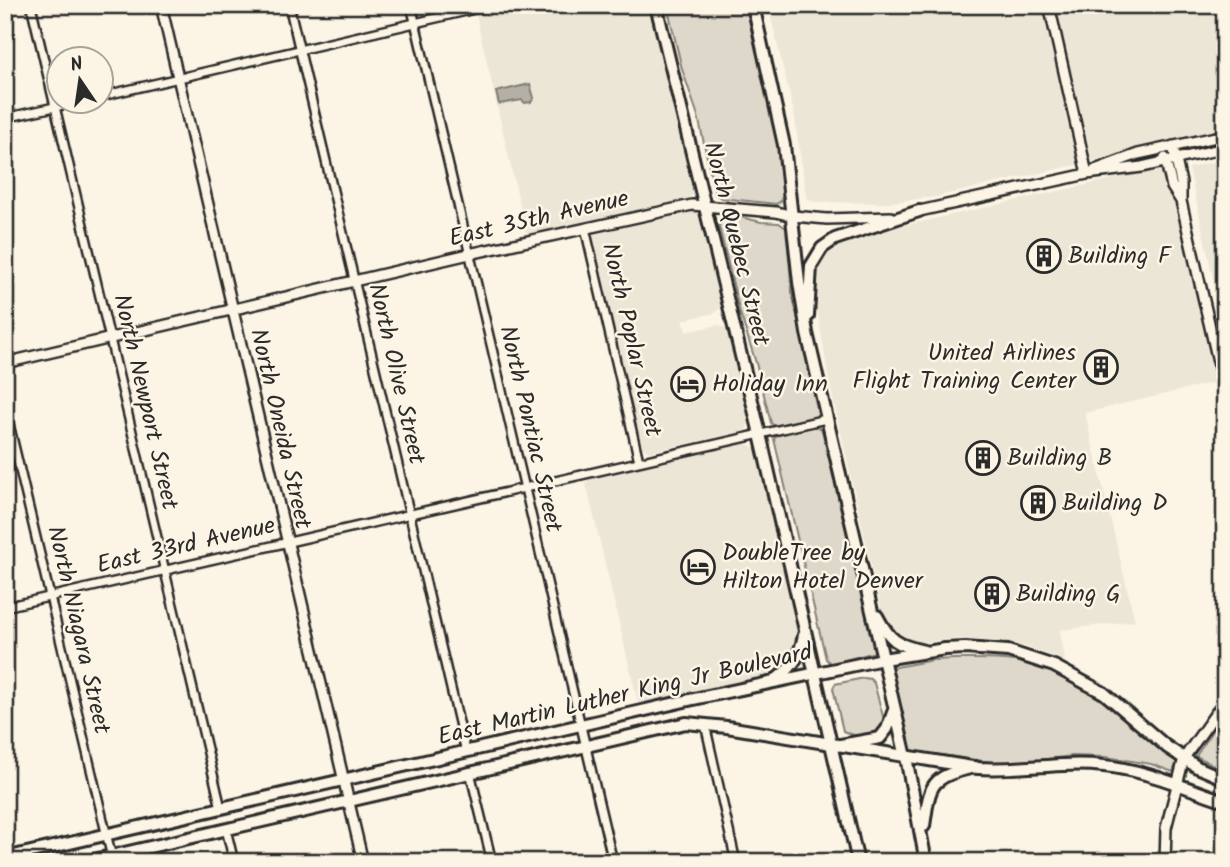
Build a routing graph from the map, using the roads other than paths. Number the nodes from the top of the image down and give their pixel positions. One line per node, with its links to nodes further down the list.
1 (32, 5): 11 (street, North Newport Street)
2 (161, 5): 12 (street, North Oneida Street)
3 (289, 5): 10 (street, North Olive Street)
4 (411, 5): 9 (street, North Pontiac Street)
5 (492, 5): 9 (street)
6 (656, 5): 22 (main road, North Quebec Street)
7 (753, 5): 24 (main road, North Quebec Street)
8 (1049, 5): 21 (street)
9 (415, 23): 10 (street); 26 (street, North Pontiac Street)
10 (300, 50): 12 (street); 27 (street, North Olive Street)
11 (46, 67)
12 (178, 78): 13 (street); 28 (street, North Oneida Street)
13 (116, 93)
14 (46, 109): 16 (street)
15 (57, 116): 30 (street, North Newport Street)
16 (5, 118)
17 (1225, 135): 18 (street, East 35th Avenue)
18 (1168, 148): 20 (street); 21 (street, East 35th Avenue)
19 (1225, 148): 20 (street, East 35th Avenue)
20 (1171, 160): 21 (street, East 35th Avenue); 32 (street)
21 (1087, 174): 23 (street, East 35th Avenue)
22 (705, 205): 24 (street, East 35th Avenue); 25 (street, East 35th Avenue); 35 (main road, North Quebec Street)
23 (919, 211): 24 (street, East 35th Avenue); 29 (main road)
24 (793, 216): 29 (main road, North Quebec Street)
25 (584, 228): 26 (street, East 35th Avenue); 36 (street, North Poplar Street)
26 (469, 254): 27 (street, East 35th Avenue); 37 (street, North Pontiac Street)
27 (354, 281): 28 (street, East 35th Avenue); 38 (street, North Olive Street)
28 (232, 310): 30 (street, East 35th Avenue); 39 (street, North Oneida Street)
29 (807, 333): 34 (main road, North Quebec Street)
30 (110, 338): 31 (street, East 35th Avenue); 40 (street, North Newport Street)
31 (5, 363)
32 (1225, 392)
33 (5, 407): 41 (street, North Niagara Street)
34 (827, 419): 35 (street, East 33rd Avenue); 42 (main road, North Quebec Street)
35 (760, 434): 36 (street, East 33rd Avenue); 44 (main road, North Quebec Street)
36 (639, 461): 37 (street, East 33rd Avenue)
37 (524, 488): 38 (street, East 33rd Avenue); 52 (street, North Pontiac Street)
38 (409, 514): 39 (street, East 33rd Avenue); 55 (street, North Olive Street)
39 (287, 542): 40 (street, East 33rd Avenue); 61 (street, North Oneida Street)
40 (165, 570): 41 (street, East 33rd Avenue); 65 (street, North Newport Street)
41 (51, 597): 43 (street, East 33rd Avenue); 67 (street, North Niagara Street)
42 (869, 601): 45 (main road); 46 (main road, North Quebec Street)
43 (5, 607)
44 (805, 629): 47 (main road, North Quebec Street); 48 (main road)
45 (923, 651): 46 (main road, East Martin Luther King Jr Boulevard); 57 (main road, East Martin Luther King Jr Boulevard)
46 (883, 659): 47 (main road, East Martin Luther King Jr Boulevard); 50 (main road, North Quebec Street)
47 (816, 673): 48 (main road, East Martin Luther King Jr Boulevard); 54 (main road, North Quebec Street)
48 (772, 682): 52 (main road, East Martin Luther King Jr Boulevard)
49 (1225, 700): 57 (street)
50 (894, 707): 54 (main road); 56 (main road, North Quebec Street)
51 (705, 724): 53 (main road, East Martin Luther King Jr Boulevard); 54 (main road, East Martin Luther King Jr Boulevard); 76 (street)
52 (580, 726): 53 (street, North Pontiac Street); 55 (main road, East Martin Luther King Jr Boulevard)
53 (585, 746): 59 (main road, East Martin Luther King Jr Boulevard); 75 (street, North Pontiac Street)
54 (833, 746): 56 (main road, East Martin Luther King Jr Boulevard); 77 (main road, North Quebec Street)
55 (466, 752): 61 (main road, East Martin Luther King Jr Boulevard)
56 (906, 757): 58 (main road, East Martin Luther King Jr Boulevard); 68 (main road, North Quebec Street)
57 (1184, 758): 60 (main road, East Martin Luther King Jr Boulevard); 62 (street)
58 (975, 768): 62 (main road, East Martin Luther King Jr Boulevard); 68 (main road)
59 (470, 772): 63 (main road, East Martin Luther King Jr Boulevard); 74 (street)
60 (1225, 779)
61 (344, 780): 63 (street, North Oneida Street); 65 (main road, East Martin Luther King Jr Boulevard)
62 (1177, 783): 64 (main road, East Martin Luther King Jr Boulevard); 79 (street)
63 (348, 800): 66 (main road, East Martin Luther King Jr Boulevard); 73 (street, North Oneida Street)
64 (1225, 801)
65 (221, 808): 67 (main road, East Martin Luther King Jr Boulevard)
66 (226, 829): 70 (main road, East Martin Luther King Jr Boulevard); 72 (street)
67 (107, 834): 69 (main road, East Martin Luther King Jr Boulevard); 70 (street, North Niagara Street)
68 (923, 836): 78 (main road, North Quebec Street)
69 (5, 858)
70 (112, 859): 71 (main road, East Martin Luther King Jr Boulevard)
71 (85, 862)
72 (234, 862)
73 (363, 862)
74 (492, 862)
75 (613, 862)
76 (736, 862)
77 (858, 862)
78 (926, 862)
79 (1166, 862)

